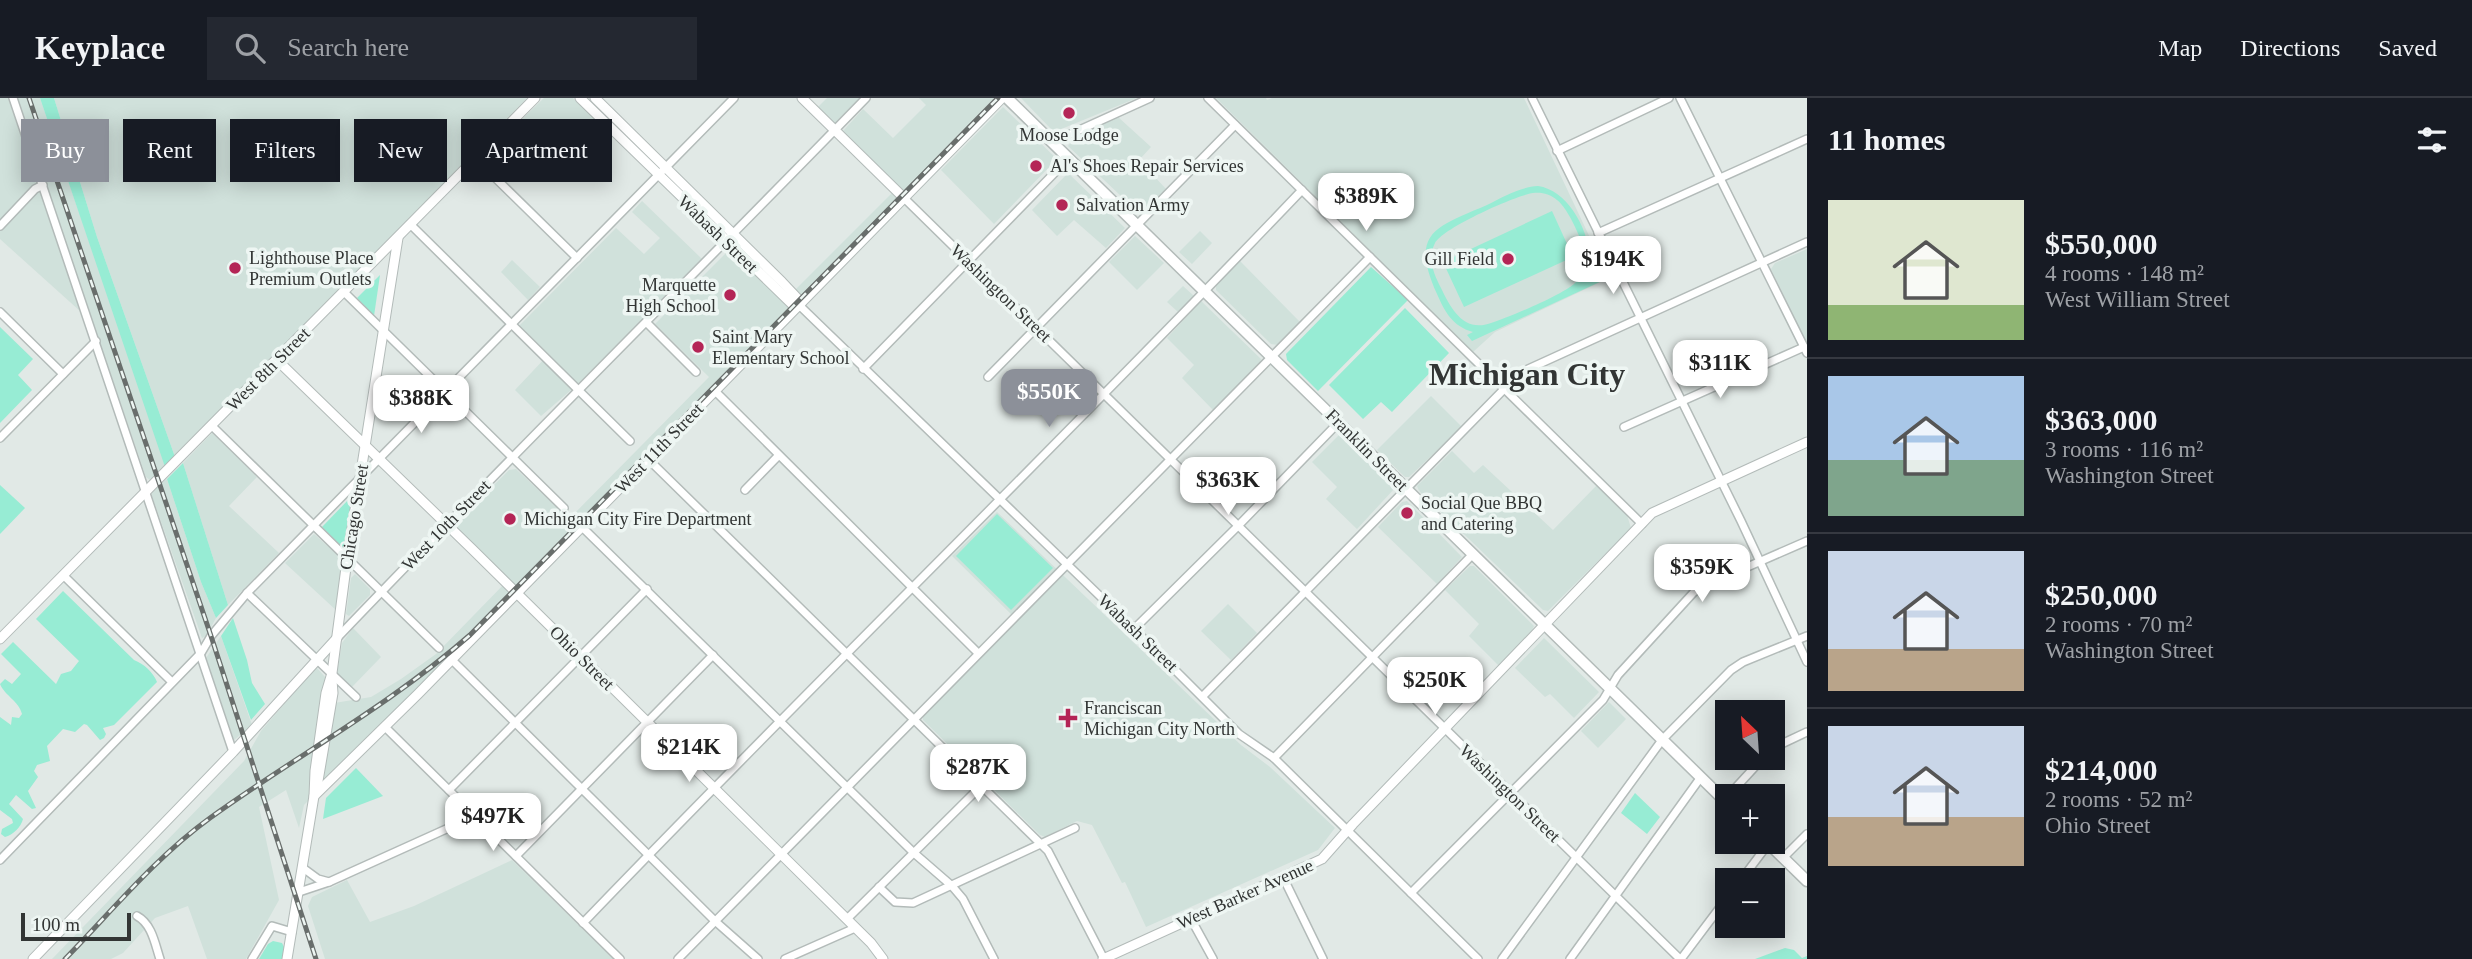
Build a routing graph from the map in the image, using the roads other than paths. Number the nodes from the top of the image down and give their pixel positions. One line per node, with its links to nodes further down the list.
1 (13, 98): 26 (street)
2 (535, 98): 14 (street, West 8th Street)
3 (580, 98): 23 (street, Wabash Street)
4 (596, 98): 21 (street, Wabash Street)
5 (734, 98): 21 (street)
6 (802, 98): 16 (street, Washington Street)
7 (866, 98): 16 (street, West 10th Street)
8 (1005, 98): 18 (main road, Franklin Street); 28 (street, West 11th Street)
9 (1150, 98): 18 (street)
10 (1208, 98): 15 (street)
11 (1532, 98): 19 (street)
12 (1669, 98): 19 (street)
13 (1680, 98): 24 (street)
14 (514, 119)
15 (1236, 125): 27 (street); 30 (street)
16 (835, 131): 28 (street, Washington Street); 32 (street, West 10th Street)
17 (1807, 139): 24 (street)
18 (1053, 142): 20 (main road, Franklin Street)
19 (1557, 151): 33 (street)
20 (1069, 158): 30 (main road, Franklin Street); 39 (street)
21 (667, 167): 23 (street); 32 (street, Wabash Street)
22 (461, 172): 29 (street, West 8th Street)
23 (658, 176): 35 (street, Wabash Street); 38 (street)
24 (1721, 179): 33 (street); 40 (street)
25 (499, 182): 38 (street)
26 (43, 185): 31 (street); 50 (street)
27 (1302, 190): 37 (street); 41 (street)
28 (904, 198): 39 (street, Washington Street); 43 (street, West 11th Street)
29 (410, 224): 34 (street, West 8th Street); 47 (street)
30 (1137, 225): 41 (main road, Franklin Street); 48 (street)
31 (0, 226)
32 (733, 233): 35 (street, West 10th Street); 43 (street, Wabash Street)
33 (1598, 233): 45 (street)
34 (398, 237): 42 (street, West 8th Street); 49 (street, Chicago Street)
35 (726, 241): 43 (street, Wabash Street); 46 (street, West 10th Street)
36 (1807, 242): 40 (street)
37 (1370, 257): 52 (street); 58 (street)
38 (577, 258): 47 (street)
39 (968, 261): 48 (street, Washington Street); 54 (street)
40 (1763, 263): 45 (street); 51 (street)
41 (1205, 291): 52 (main road, Franklin Street); 62 (street)
42 (344, 292): 49 (street); 53 (street, West 8th Street)
43 (800, 306): 54 (street, Wabash Street); 60 (street, West 11th Street)
44 (0, 312): 56 (street)
45 (1640, 318): 58 (street); 63 (street)
46 (647, 323): 55 (street); 59 (street, West 10th Street)
47 (511, 324): 59 (street); 61 (street)
48 (1036, 327): 57 (street); 62 (street, Washington Street)
49 (384, 331): 61 (street); 70 (street, Chicago Street)
50 (96, 341): 56 (street); 80 (street)
51 (1806, 350): 63 (street)
52 (1272, 357): 64 (main road, Franklin Street); 75 (street)
53 (277, 360): 65 (street, West 8th Street); 70 (street, Ohio Street)
54 (863, 369): 81 (street, Wabash Street)
55 (696, 372)
56 (63, 374): 67 (street)
57 (988, 377)
58 (1504, 389): 78 (street); 84 (street)
59 (578, 390): 68 (street); 72 (street, West 10th Street)
60 (715, 391): 71 (street); 74 (street, West 11th Street)
61 (445, 392): 72 (street); 73 (street)
62 (1103, 394): 75 (street, Washington Street); 81 (street)
63 (1681, 402): 66 (street); 77 (street)
64 (1339, 422): 78 (main road, Franklin Street); 86 (street)
65 (212, 426): 80 (street, West 8th Street); 85 (street)
66 (1624, 427)
67 (0, 438)
68 (630, 441)
69 (1807, 442): 77 (street, West Barker Avenue)
70 (366, 446): 73 (street, Ohio Street); 76 (street, Chicago Street)
71 (778, 456): 79 (street); 94 (street)
72 (512, 457): 82 (street); 83 (street, West 10th Street)
73 (378, 458): 76 (street); 83 (street, Ohio Street)
74 (648, 458): 87 (street, West 11th Street); 109 (street)
75 (1171, 460): 86 (street, Washington Street); 92 (street)
76 (361, 477): 85 (street); 90 (street, Chicago Street)
77 (1722, 481): 84 (street, West Barker Avenue); 91 (street)
78 (1406, 489): 89 (main road, Franklin Street); 98 (street)
79 (745, 490)
80 (147, 492): 93 (street, West 8th Street); 107 (street)
81 (998, 499): 92 (street, Wabash Street); 94 (street)
82 (564, 509)
83 (447, 524): 96 (street, West 10th Street); 97 (street, Ohio Street)
84 (1642, 524): 100 (street, West Barker Avenue)
85 (313, 526): 90 (street); 99 (street)
86 (1238, 526): 98 (street, Washington Street); 101 (street)
87 (582, 527): 95 (street); 97 (street, West 11th Street)
88 (1807, 541): 91 (street)
89 (1473, 554): 100 (main road, Franklin Street); 111 (street)
90 (347, 559): 96 (street); 103 (street, Chicago Street)
91 (1760, 562): 105 (street); 118 (street)
92 (1066, 564): 101 (street, Wabash Street); 108 (street)
93 (63, 575): 104 (street, West 8th Street); 117 (street)
94 (913, 587): 108 (street); 109 (street)
95 (647, 589): 110 (street); 112 (street)
96 (380, 592): 103 (street, West 10th Street); 106 (street)
97 (517, 592): 112 (street, Ohio Street); 113 (street, West 11th Street)
98 (1305, 592): 111 (street, Washington Street); 119 (street)
99 (247, 593): 107 (street); 114 (street)
100 (1544, 624): 118 (main road, Franklin Street); 126 (street, West Barker Avenue)
101 (1134, 629): 119 (street, Wabash Street)
102 (1807, 636): 105 (street)
103 (338, 637): 114 (street, West 10th Street); 116 (street, Chicago Street)
104 (0, 639)
105 (1797, 640): 115 (street); 128 (street)
106 (439, 648)
107 (201, 653): 117 (street); 130 (street)
108 (978, 653): 121 (street)
109 (846, 654): 121 (street); 122 (street)
110 (713, 655): 122 (street); 123 (street)
111 (1372, 656): 126 (street, Washington Street); 131 (street)
112 (581, 657): 123 (street, Ohio Street); 124 (street)
113 (451, 659): 124 (street); 125 (street, West 11th Street)
114 (317, 660): 116 (street); 130 (street, West 10th Street)
115 (1807, 662)
116 (332, 673): 120 (street); 142 (street, Chicago Street)
117 (172, 682): 155 (street)
118 (1611, 689): 128 (main road, Franklin Street); 141 (street)
119 (1203, 696): 131 (street, Wabash Street)
120 (356, 697)
121 (913, 720): 135 (street); 136 (street)
122 (780, 721): 135 (street); 137 (street)
123 (648, 722): 137 (street, Ohio Street); 138 (street)
124 (515, 724): 138 (street); 140 (street)
125 (386, 727): 140 (street); 142 (street, West 11th Street)
126 (1444, 729): 141 (street, Washington Street); 145 (street, West Barker Avenue)
127 (1807, 732): 129 (street)
128 (1662, 740): 133 (main road, Franklin Street); 153 (street)
129 (1785, 742)
130 (233, 752): 173 (street, West 10th Street)
131 (1274, 758): 145 (street, Wabash Street)
132 (1752, 770): 134 (street)
133 (1701, 777): 139 (main road, Franklin Street); 164 (street)
134 (1740, 784)
135 (847, 787): 148 (street); 151 (street)
136 (980, 787): 147 (street); 148 (street)
137 (714, 788): 149 (street); 151 (street, Ohio Street)
138 (582, 789): 149 (street); 152 (street)
139 (1715, 789)
140 (449, 790): 143 (street)
141 (1511, 794): 153 (street, Washington Street); 163 (street)
142 (314, 796): 156 (street, Chicago Street)
143 (475, 816): 152 (street); 159 (street)
144 (1075, 828): 147 (street)
145 (1348, 830): 157 (street, West Barker Avenue); 163 (street, Wabash Street)
146 (1807, 834): 154 (street)
147 (1040, 845): 160 (street); 183 (street)
148 (914, 853): 160 (street); 161 (street)
149 (649, 854): 169 (street); 170 (street)
150 (1779, 854): 154 (main road)
151 (781, 855): 167 (street, Ohio Street); 169 (street)
152 (516, 856): 170 (street)
153 (1576, 857): 164 (street, Washington Street); 187 (street)
154 (1783, 858): 158 (main road)
155 (0, 860)
156 (303, 868): 159 (street); 162 (street, Chicago Street)
157 (1283, 877): 168 (street, West Barker Avenue); 185 (street)
158 (1807, 881)
159 (329, 882): 162 (street)
160 (952, 886): 161 (street); 182 (street)
161 (879, 887): 167 (street)
162 (299, 892): 172 (street, Chicago Street)
163 (1411, 893): 186 (street, Wabash Street)
164 (1615, 897): 188 (street); 189 (street, Washington Street)
165 (1715, 914): 189 (street)
166 (137, 916): 174 (street)
167 (846, 919): 171 (street, Ohio Street)
168 (1191, 919): 183 (street, West Barker Avenue); 184 (street)
169 (715, 921): 178 (street); 179 (street)
170 (583, 922): 177 (street)
171 (855, 928): 180 (street); 181 (street, Ohio Street)
172 (292, 932): 175 (street); 176 (street, Chicago Street)
173 (33, 959)
174 (160, 959)
175 (252, 959)
176 (288, 959)
177 (620, 959)
178 (678, 959)
179 (758, 959)
180 (785, 959)
181 (883, 959)
182 (994, 959)
183 (1104, 959)
184 (1213, 959)
185 (1323, 959)
186 (1478, 959)
187 (1502, 959)
188 (1570, 959)
189 (1680, 959)

